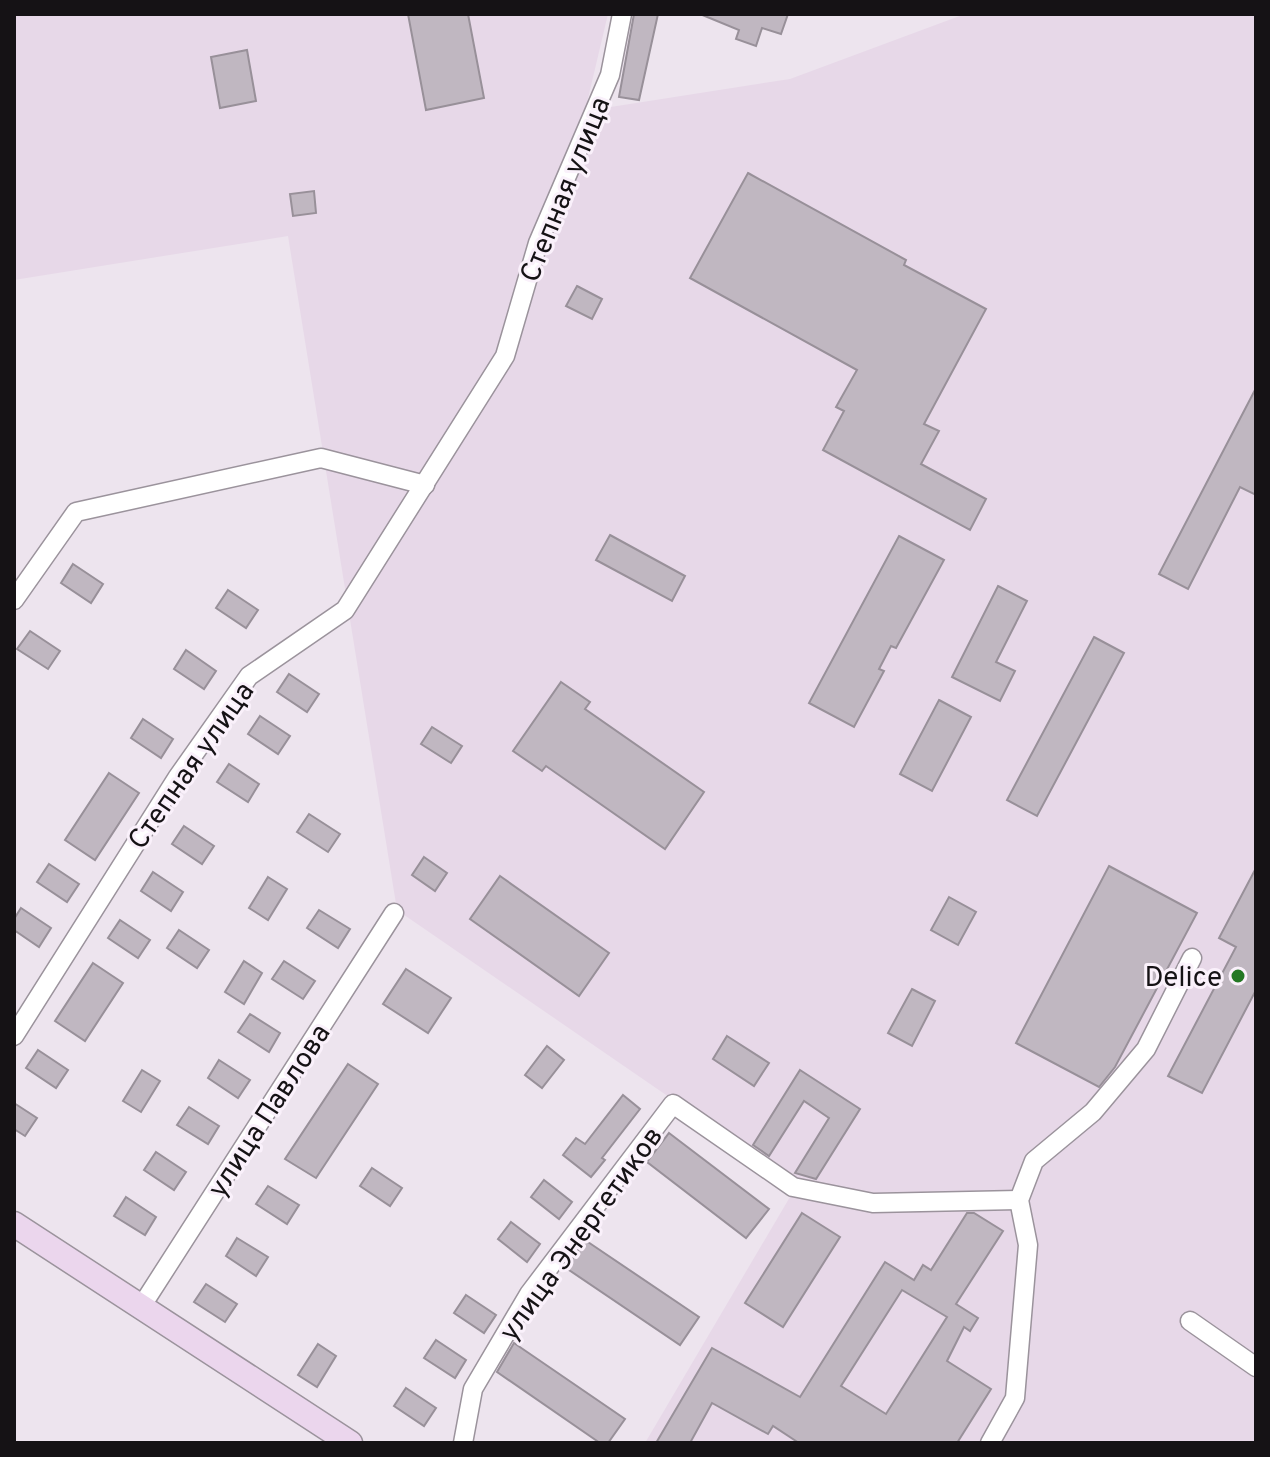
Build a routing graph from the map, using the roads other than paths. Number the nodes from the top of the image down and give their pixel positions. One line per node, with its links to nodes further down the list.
1 (622, 14): 2 (street, Степная улица)
2 (425, 485): 3 (street); 6 (street, Степная улица)
3 (14, 600)
4 (394, 913): 9 (street, улица Павлова)
5 (1192, 958): 7 (street)
6 (14, 1036)
7 (1019, 1200): 13 (street, улица Энергетиков); 14 (street)
8 (14, 1224): 9 (street)
9 (141, 1307): 12 (street)
10 (1190, 1321): 11 (street)
11 (1256, 1367)
12 (350, 1443)
13 (463, 1443)
14 (990, 1443)

